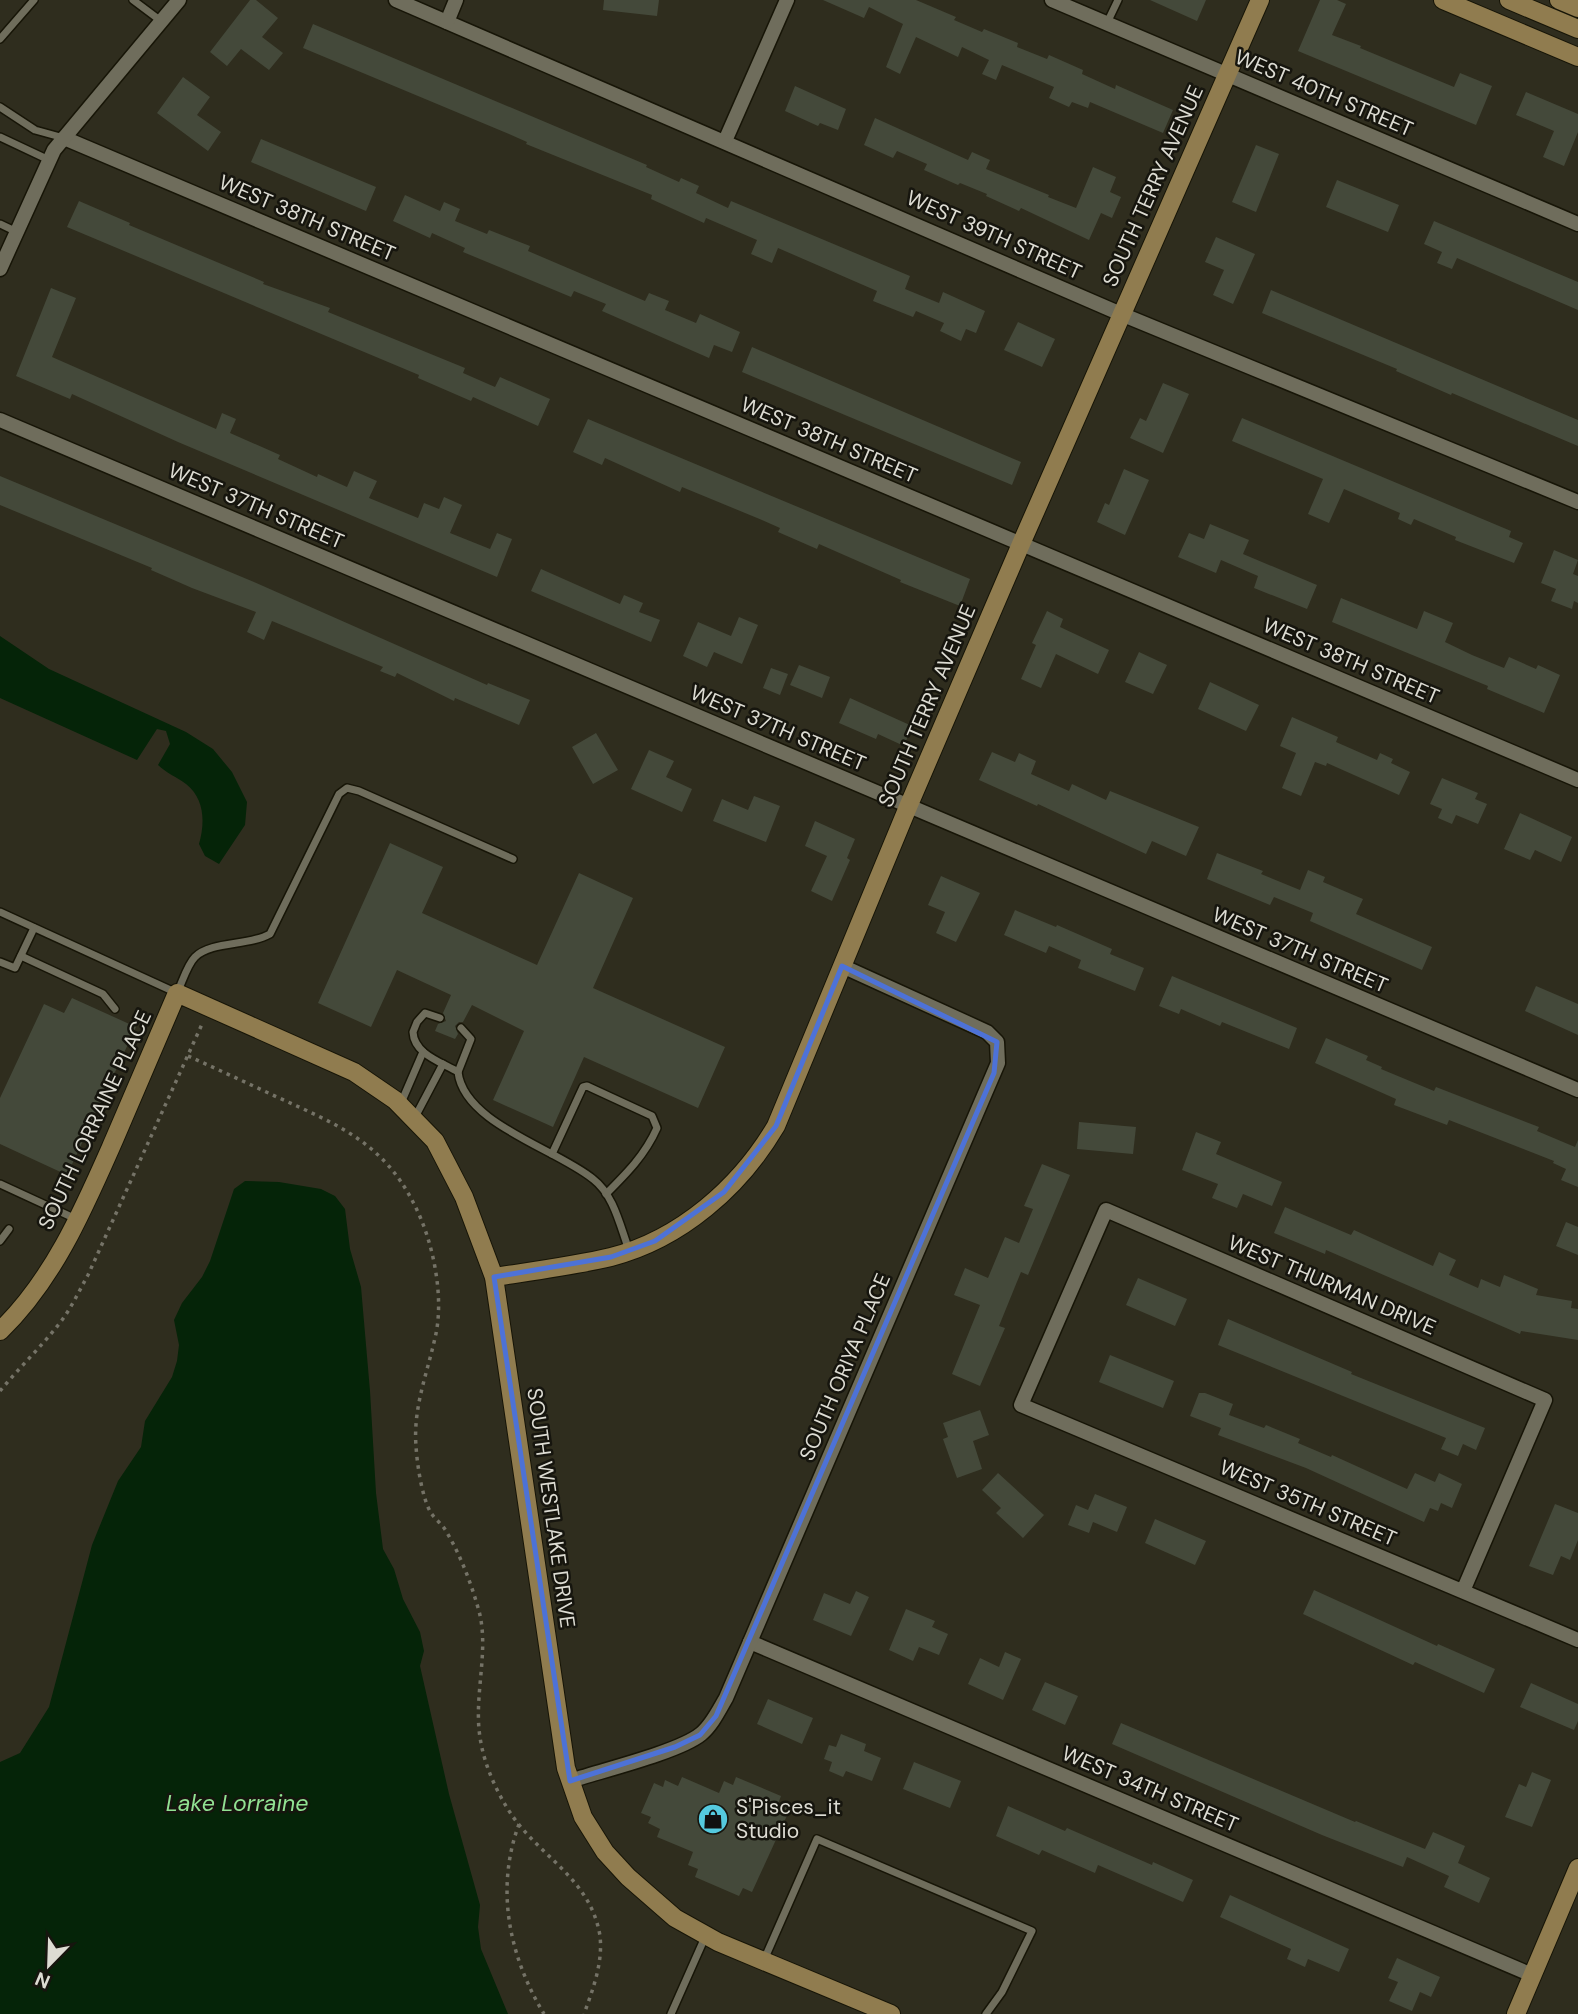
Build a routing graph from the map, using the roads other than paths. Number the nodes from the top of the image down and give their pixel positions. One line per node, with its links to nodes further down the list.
1 (34, 0): 18 (lane)
2 (133, 0): 14 (lane)
3 (179, 0): 14 (street)
4 (396, 0): 15 (street, WEST 39TH STREET)
5 (456, 0): 15 (street)
6 (787, 0): 24 (street)
7 (1052, 0): 16 (street, WEST 40TH STREET)
8 (1118, 0): 16 (lane)
9 (1260, 0): 20 (street, SOUTH TERRY AVENUE)
10 (1443, 0): 19 (street)
11 (1509, 0): 17 (street)
12 (1559, 0): 13 (street)
13 (1578, 8)
14 (162, 22): 23 (street)
15 (447, 22): 24 (street, WEST 39TH STREET)
16 (1107, 23): 20 (street, WEST 40TH STREET)
17 (1578, 29)
18 (0, 39)
19 (1578, 57)
20 (1228, 74): 27 (street, WEST 40TH STREET); 30 (street, SOUTH TERRY AVENUE)
21 (0, 107): 23 (lane)
22 (0, 137): 25 (lane)
23 (64, 138): 25 (street); 33 (street, WEST 38TH STREET)
24 (725, 141): 30 (street, WEST 39TH STREET)
25 (49, 160): 28 (street)
26 (0, 224): 28 (lane)
27 (1578, 224)
28 (17, 232): 29 (street)
29 (0, 269)
30 (1121, 314): 32 (street, WEST 39TH STREET); 33 (street, SOUTH TERRY AVENUE)
31 (0, 420): 35 (street, WEST 37TH STREET)
32 (1578, 502)
33 (1021, 544): 34 (street, WEST 38TH STREET); 35 (street, SOUTH TERRY AVENUE)
34 (1578, 780)
35 (908, 807): 41 (street, SOUTH TERRY AVENUE); 49 (street, WEST 37TH STREET)
36 (513, 859): 42 (lane)
37 (0, 912): 38 (lane)
38 (34, 928): 39 (lane); 42 (lane)
39 (21, 956): 40 (lane); 43 (lane)
40 (0, 962)
41 (842, 966): 58 (street, SOUTH TERRY AVENUE); 64 (street, SOUTH ORIYA PLACE)
42 (177, 993): 50 (street, SOUTH WESTLAKE DRIVE); 55 (street, SOUTH LORRAINE PLACE)
43 (115, 1009)
44 (440, 1018): 46 (lane)
45 (461, 1028): 48 (lane)
46 (423, 1052): 47 (lane); 50 (lane)
47 (443, 1064): 48 (lane); 51 (lane)
48 (458, 1072): 52 (lane)
49 (1578, 1090)
50 (400, 1105): 51 (street, SOUTH WESTLAKE DRIVE)
51 (414, 1119): 59 (street, SOUTH WESTLAKE DRIVE)
52 (552, 1154): 54 (lane); 54 (lane)
53 (0, 1184): 55 (lane)
54 (606, 1194): 58 (lane)
55 (79, 1220): 60 (street, SOUTH LORRAINE PLACE)
56 (9, 1229): 57 (lane)
57 (0, 1241)
58 (629, 1251): 59 (street, SOUTH TERRY AVENUE)
59 (494, 1278): 65 (street, SOUTH WESTLAKE DRIVE)
60 (0, 1331)
61 (1021, 1405): 62 (street, WEST 35TH STREET); 62 (street, WEST THURMAN DRIVE)
62 (1463, 1591): 63 (street, WEST 35TH STREET)
63 (1578, 1640)
64 (750, 1642): 65 (street, SOUTH ORIYA PLACE); 69 (street, WEST 34TH STREET)
65 (570, 1781): 67 (street, SOUTH WESTLAKE DRIVE)
66 (1578, 1868): 69 (street)
67 (706, 1935): 68 (street, SOUTH WESTLAKE DRIVE); 70 (lane)
68 (764, 1961): 71 (street, SOUTH WESTLAKE DRIVE); 72 (lane)
69 (1532, 1975): 73 (street)
70 (671, 2014)
71 (891, 2014)
72 (986, 2014)
73 (1516, 2014)

